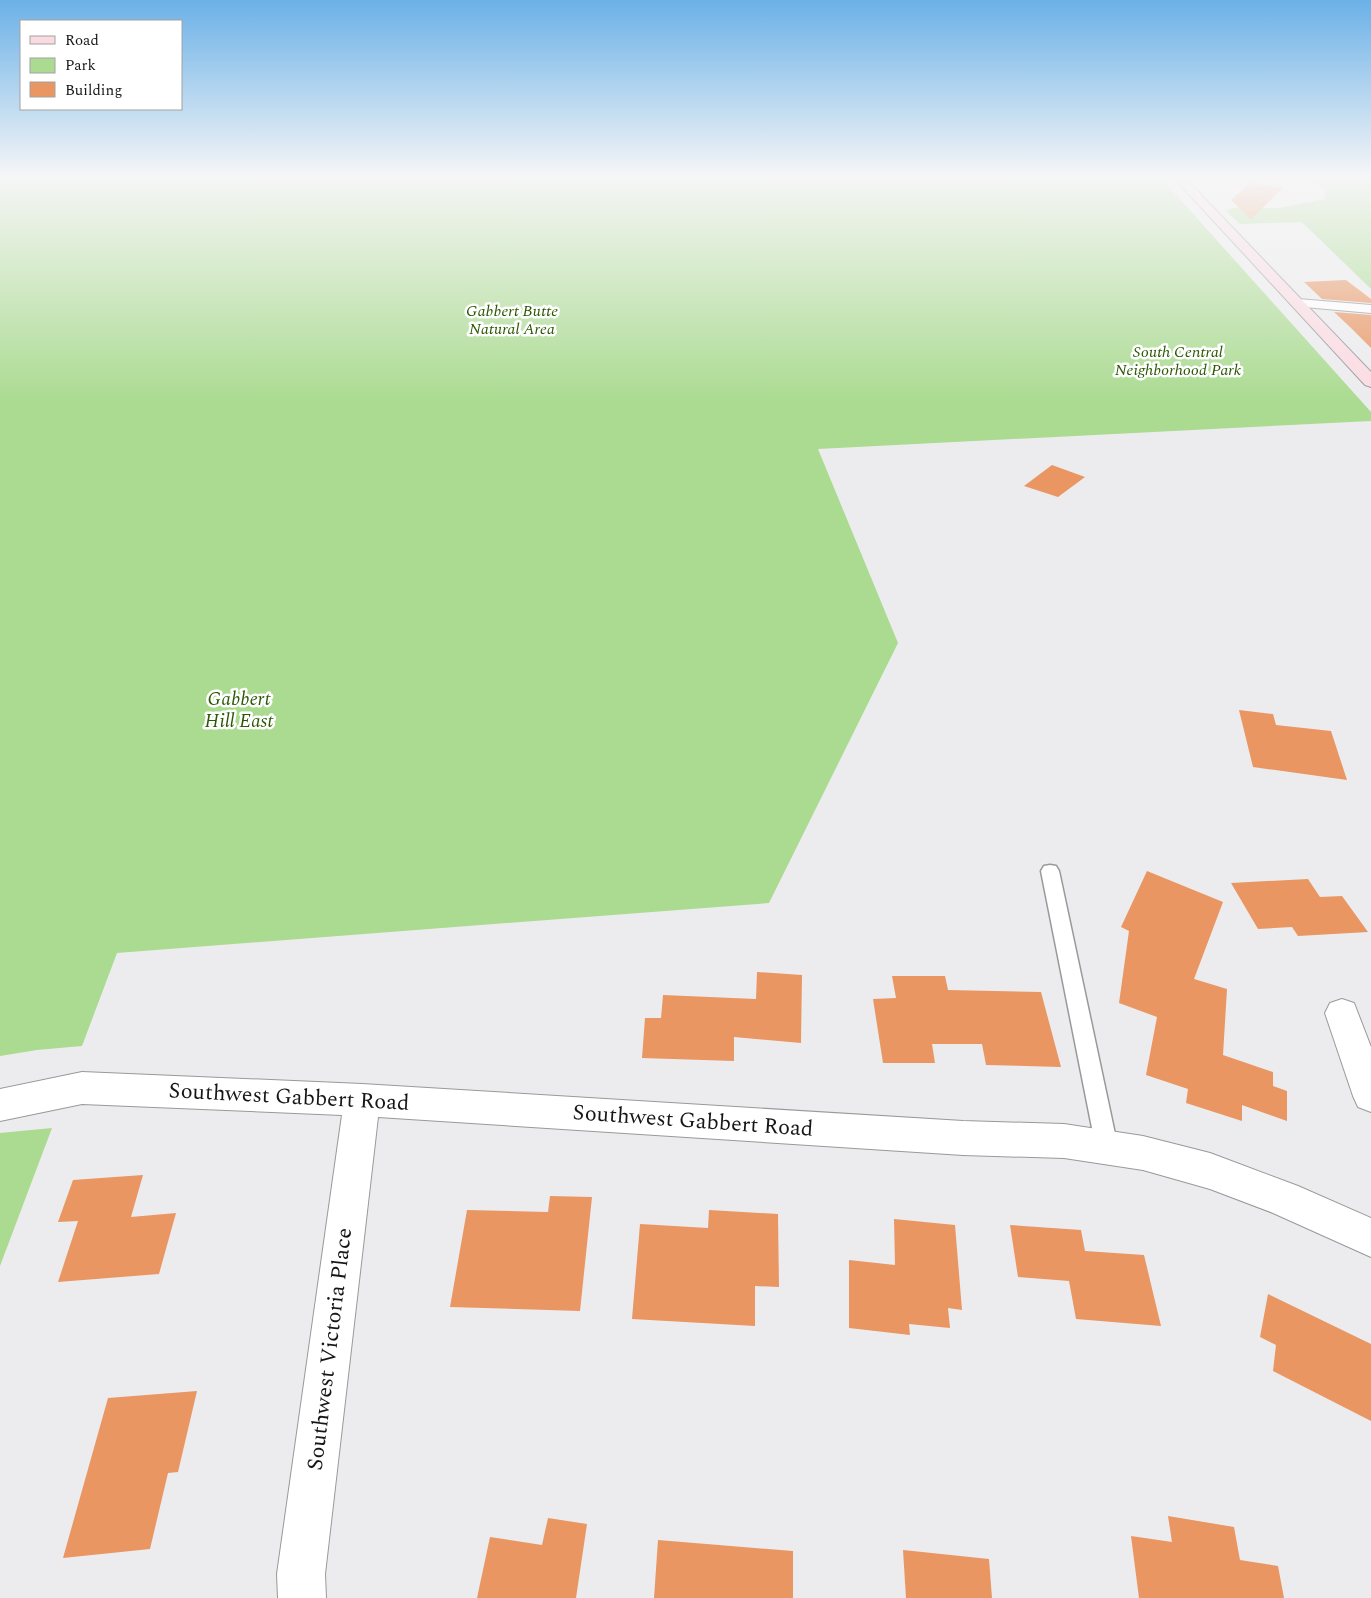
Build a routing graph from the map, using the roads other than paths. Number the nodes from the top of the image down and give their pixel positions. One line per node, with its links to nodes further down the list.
1 (1248, 252): 2 (street)
2 (1298, 304): 3 (street); 4 (street)
3 (1371, 309)
4 (1371, 382)
5 (1050, 871): 10 (lane)
6 (1342, 1013): 7 (street)
7 (1371, 1096)
8 (362, 1100): 9 (street, Southwest Gabbert Road); 10 (street, Southwest Gabbert Road); 12 (street, Southwest Victoria Place)
9 (0, 1105)
10 (1107, 1148): 11 (street, Southwest Gabbert Road)
11 (1371, 1238)
12 (302, 1598)

